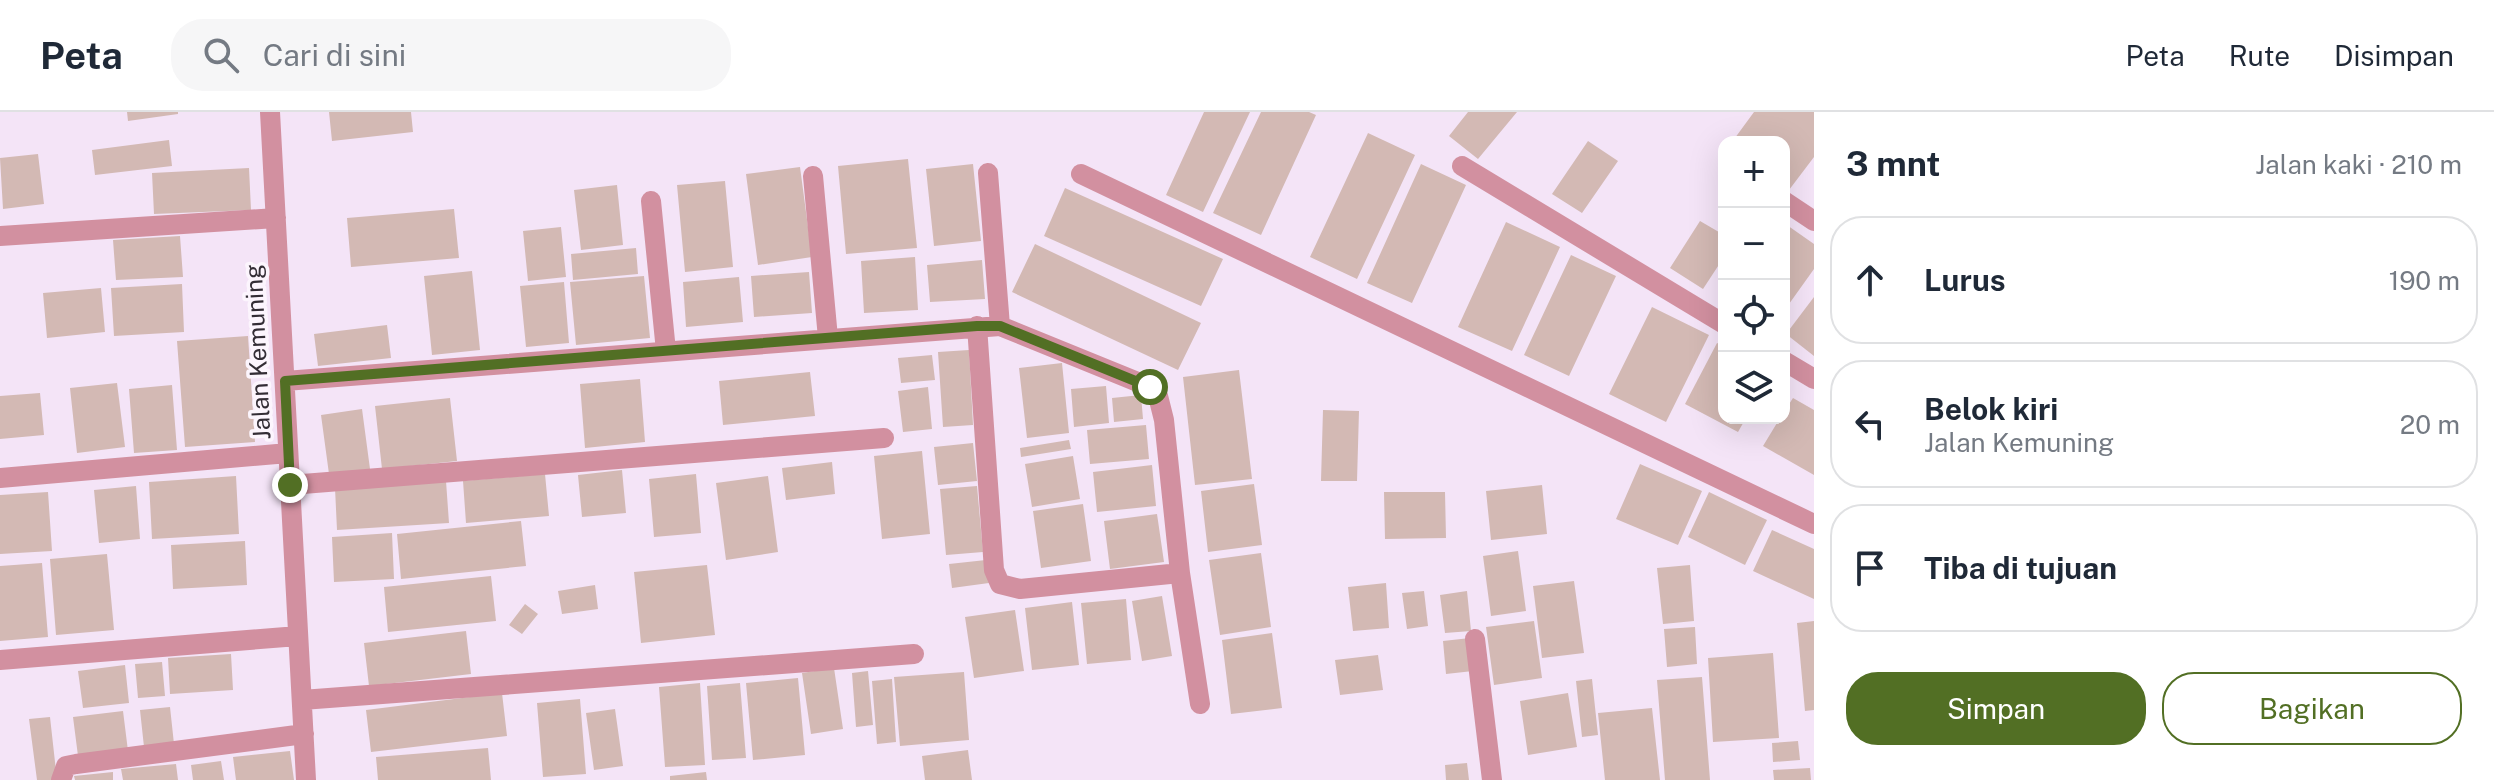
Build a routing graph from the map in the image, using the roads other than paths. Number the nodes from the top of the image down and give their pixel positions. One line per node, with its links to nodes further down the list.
1 (270, 112): 8 (street, Jalan Kemuning)
2 (1462, 166): 11 (street)
3 (988, 173): 13 (street)
4 (1081, 174): 23 (street)
5 (813, 176): 14 (street)
6 (651, 201): 15 (street)
7 (1790, 205): 9 (street)
8 (276, 218): 10 (street); 18 (street, Jalan Kemuning)
9 (1814, 221)
10 (0, 236)
11 (1718, 320)
12 (977, 326): 13 (street); 14 (street); 24 (street)
13 (1000, 326): 24 (street)
14 (828, 338): 15 (street)
15 (666, 351): 18 (street)
16 (1790, 365): 17 (street)
17 (1814, 379)
18 (285, 381): 20 (street, Jalan Kemuning)
19 (884, 438): 22 (street)
20 (288, 453): 21 (street); 22 (street, Jalan Kemuning)
21 (0, 478)
22 (290, 485): 25 (street, Jalan Kemuning)
23 (1814, 524)
24 (1180, 573): 30 (street)
25 (298, 636): 28 (street); 29 (street, Jalan Kemuning)
26 (1475, 639): 34 (street)
27 (914, 654): 29 (street)
28 (0, 660)
29 (302, 700): 31 (street, Jalan Kemuning)
30 (1200, 704)
31 (304, 734): 32 (street); 33 (street, Jalan Kemuning)
32 (61, 780)
33 (306, 780)
34 (1492, 780)

